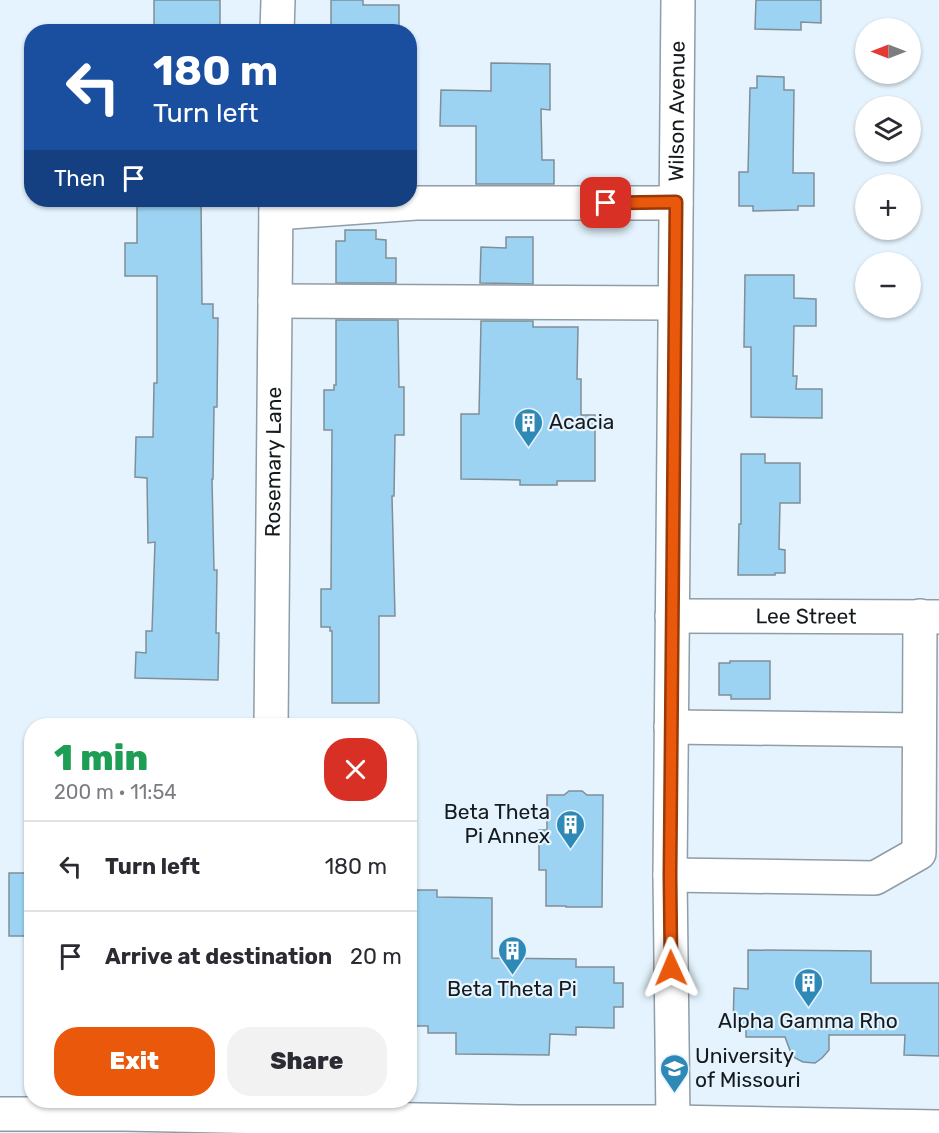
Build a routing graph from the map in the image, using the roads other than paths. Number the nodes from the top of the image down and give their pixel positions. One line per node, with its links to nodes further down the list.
1 (278, 0): 3 (street)
2 (678, 0): 4 (street, Wilson Avenue)
3 (277, 24)
4 (676, 202): 5 (street); 8 (street, Wilson Avenue)
5 (417, 203)
6 (276, 207): 7 (street, Rosemary Lane)
7 (275, 301): 8 (street); 11 (street, Rosemary Lane)
8 (675, 303): 9 (street, Wilson Avenue)
9 (672, 616): 10 (street, Lee Street); 12 (street, Wilson Avenue)
10 (929, 617): 13 (street)
11 (271, 718)
12 (671, 727): 13 (street); 14 (street, Wilson Avenue)
13 (919, 730): 14 (street)
14 (670, 875): 17 (street, Wilson Avenue)
15 (271, 1109): 16 (street); 17 (street)
16 (0, 1114)
17 (674, 1122): 18 (street)
18 (939, 1127)

